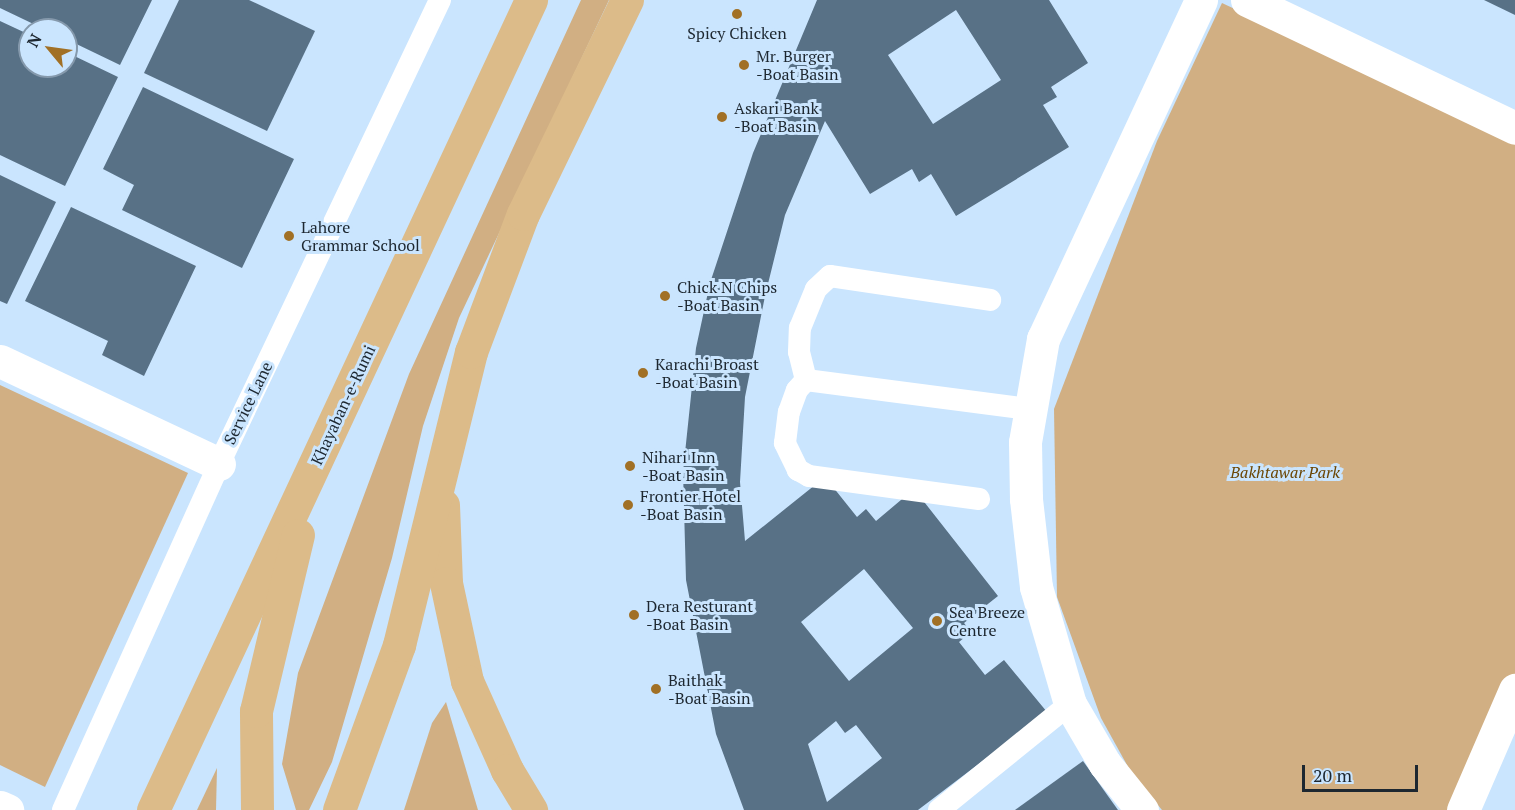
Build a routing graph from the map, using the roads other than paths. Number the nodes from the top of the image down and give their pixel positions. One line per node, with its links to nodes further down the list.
1 (440, 0): 12 (lane, Service Lane)
2 (531, 0): 13 (main road, Khayaban-e-Rumi)
3 (627, 0): 11 (main road)
4 (1201, 0): 10 (street)
5 (1247, 0): 6 (street)
6 (1515, 128)
7 (990, 300): 9 (lane)
8 (0, 361): 12 (street)
9 (806, 380): 10 (lane); 14 (lane)
10 (1029, 409): 16 (street)
11 (442, 461): 22 (main road); 23 (main road)
12 (219, 464): 19 (lane, Service Lane)
13 (313, 469): 20 (main road, Khayaban-e-Rumi); 21 (main road)
14 (979, 499)
15 (1515, 690): 26 (street)
16 (1070, 704): 24 (lane); 25 (street)
17 (0, 807): 18 (street)
18 (7, 810)
19 (63, 810)
20 (153, 810)
21 (257, 810)
22 (339, 810)
23 (531, 810)
24 (939, 810)
25 (1142, 810)
26 (1463, 810)

